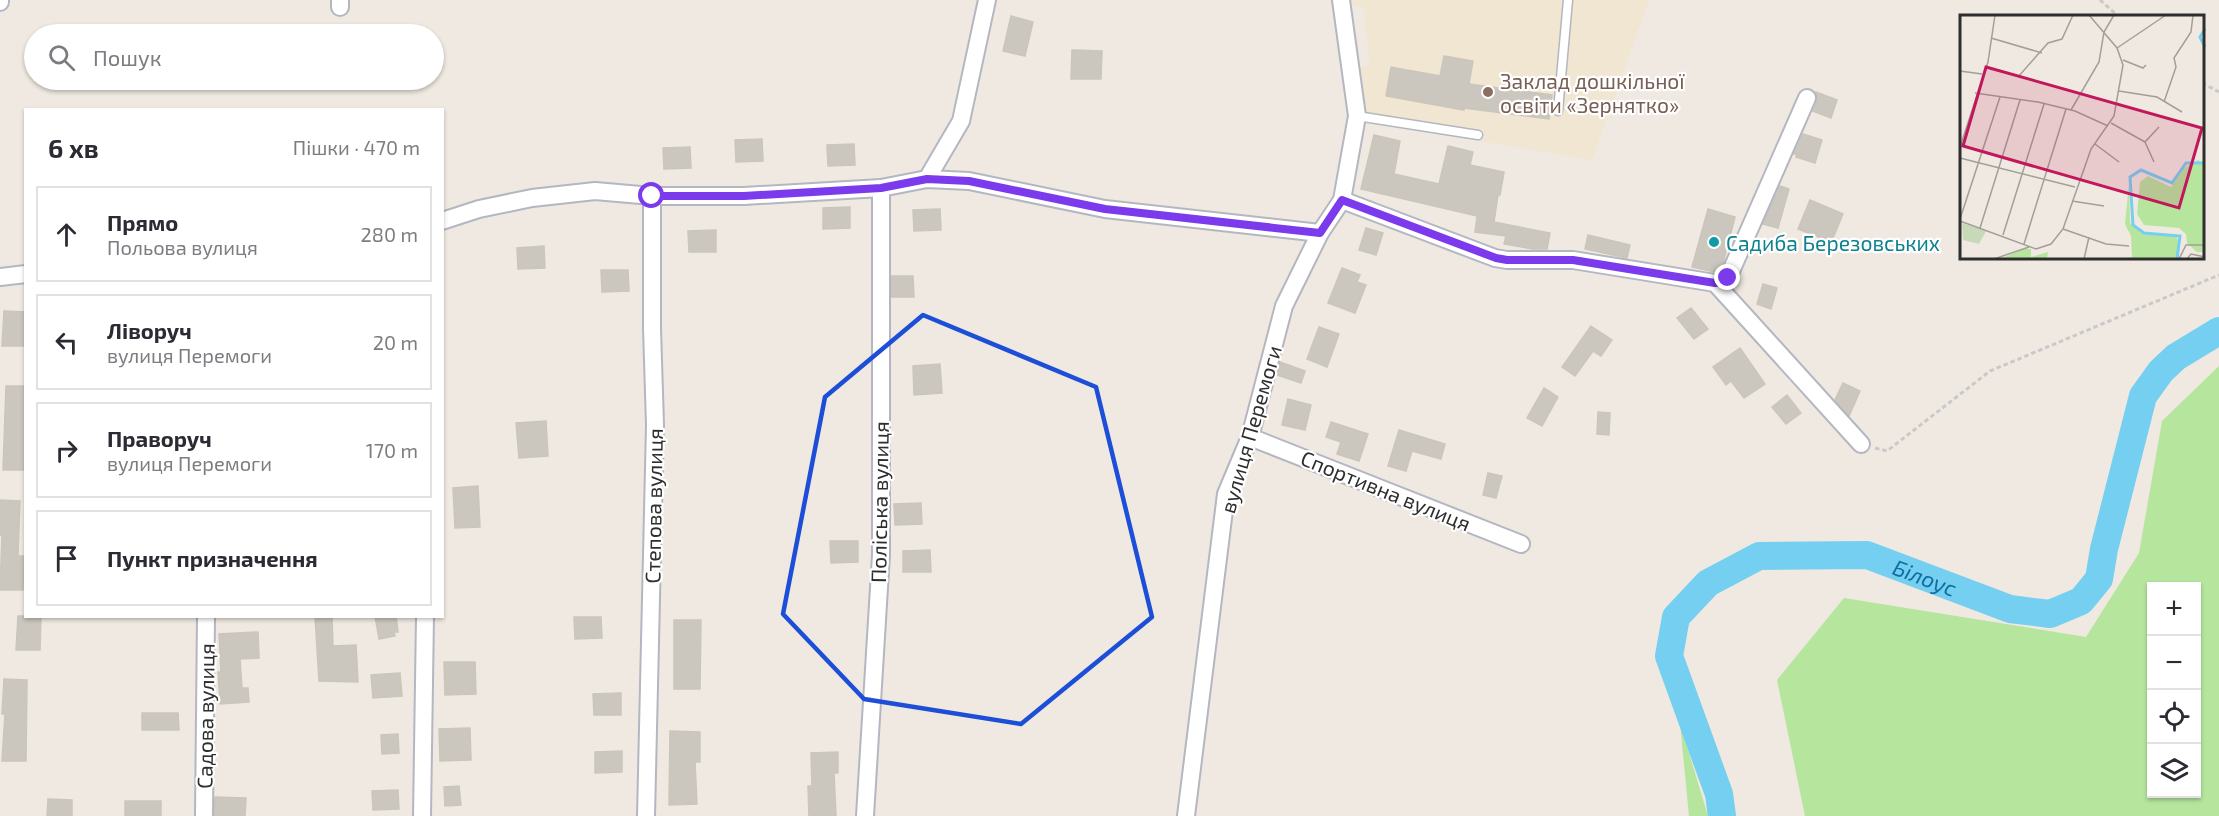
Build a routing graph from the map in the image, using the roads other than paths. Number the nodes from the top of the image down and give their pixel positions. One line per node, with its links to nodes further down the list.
1 (987, 0): 8 (street)
2 (1341, 0): 6 (street, вулиця Перемоги)
3 (1568, 0): 5 (lane)
4 (1807, 98): 16 (street)
5 (1557, 111)
6 (1357, 117): 7 (lane); 11 (street, вулиця Перемоги)
7 (1478, 135)
8 (927, 179): 9 (street); 13 (street)
9 (881, 188): 10 (street); 25 (street, Поліська вулиця)
10 (652, 196): 12 (street); 24 (street, Степова вулиця)
11 (1342, 200): 13 (street, вулиця Перемоги); 16 (street)
12 (444, 219)
13 (1320, 233): 17 (street, вулиця Перемоги)
14 (24, 273): 15 (street)
15 (0, 277)
16 (1715, 283): 18 (street)
17 (1250, 437): 19 (street, Спортивна вулиця); 26 (street, вулиця Перемоги)
18 (1861, 444)
19 (1521, 544)
20 (206, 618): 22 (street, Садова вулиця)
21 (425, 618): 23 (street)
22 (204, 816)
23 (422, 816)
24 (646, 816)
25 (866, 816)
26 (1186, 816)

